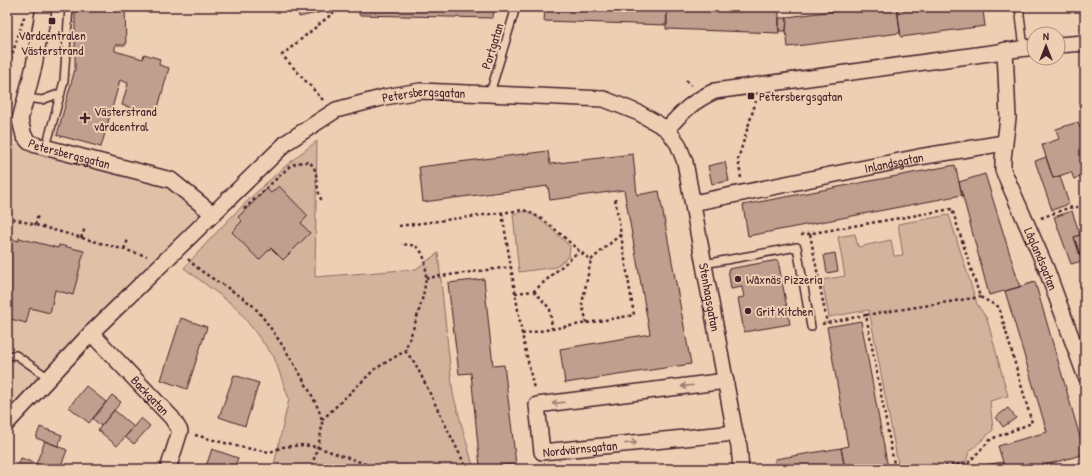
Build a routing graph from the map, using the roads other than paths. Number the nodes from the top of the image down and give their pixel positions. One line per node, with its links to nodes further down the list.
1 (44, 7): 12 (street, Petersbergsgatan)
2 (69, 7): 10 (lane)
3 (516, 7): 11 (lane, Portgatan)
4 (1020, 7): 5 (lane)
5 (1026, 34)
6 (1085, 43): 7 (street)
7 (1066, 44)
8 (1026, 47): 9 (street)
9 (1005, 50): 13 (street); 14 (street)
10 (61, 93): 12 (lane); 15 (lane)
11 (490, 93): 13 (street, Petersbergsgatan); 17 (street, Petersbergsgatan)
12 (26, 98): 15 (street, Petersbergsgatan)
13 (667, 129): 16 (street, Stenhagsgatan)
14 (1004, 143): 16 (street, Inlandsgatan); 21 (street, Låglandsgatan)
15 (46, 147): 17 (street, Petersbergsgatan)
16 (693, 203): 18 (street, Stenhagsgatan)
17 (213, 214): 20 (street, Petersbergsgatan)
18 (704, 264): 19 (lane); 25 (street, Stenhagsgatan)
19 (814, 326)
20 (91, 333): 24 (street, Petersbergsgatan); 28 (street, Backgatan)
21 (1079, 341): 23 (street, Låglandsgatan)
22 (7, 356): 24 (lane)
23 (1085, 375)
24 (49, 378): 26 (street, Petersbergsgatan)
25 (726, 381): 27 (street, Stenhagsgatan); 27 (street, Nordvärnsgatan, one-way to 27)
26 (7, 423)
27 (735, 433): 29 (street, Stenhagsgatan)
28 (168, 469)
29 (741, 469)

